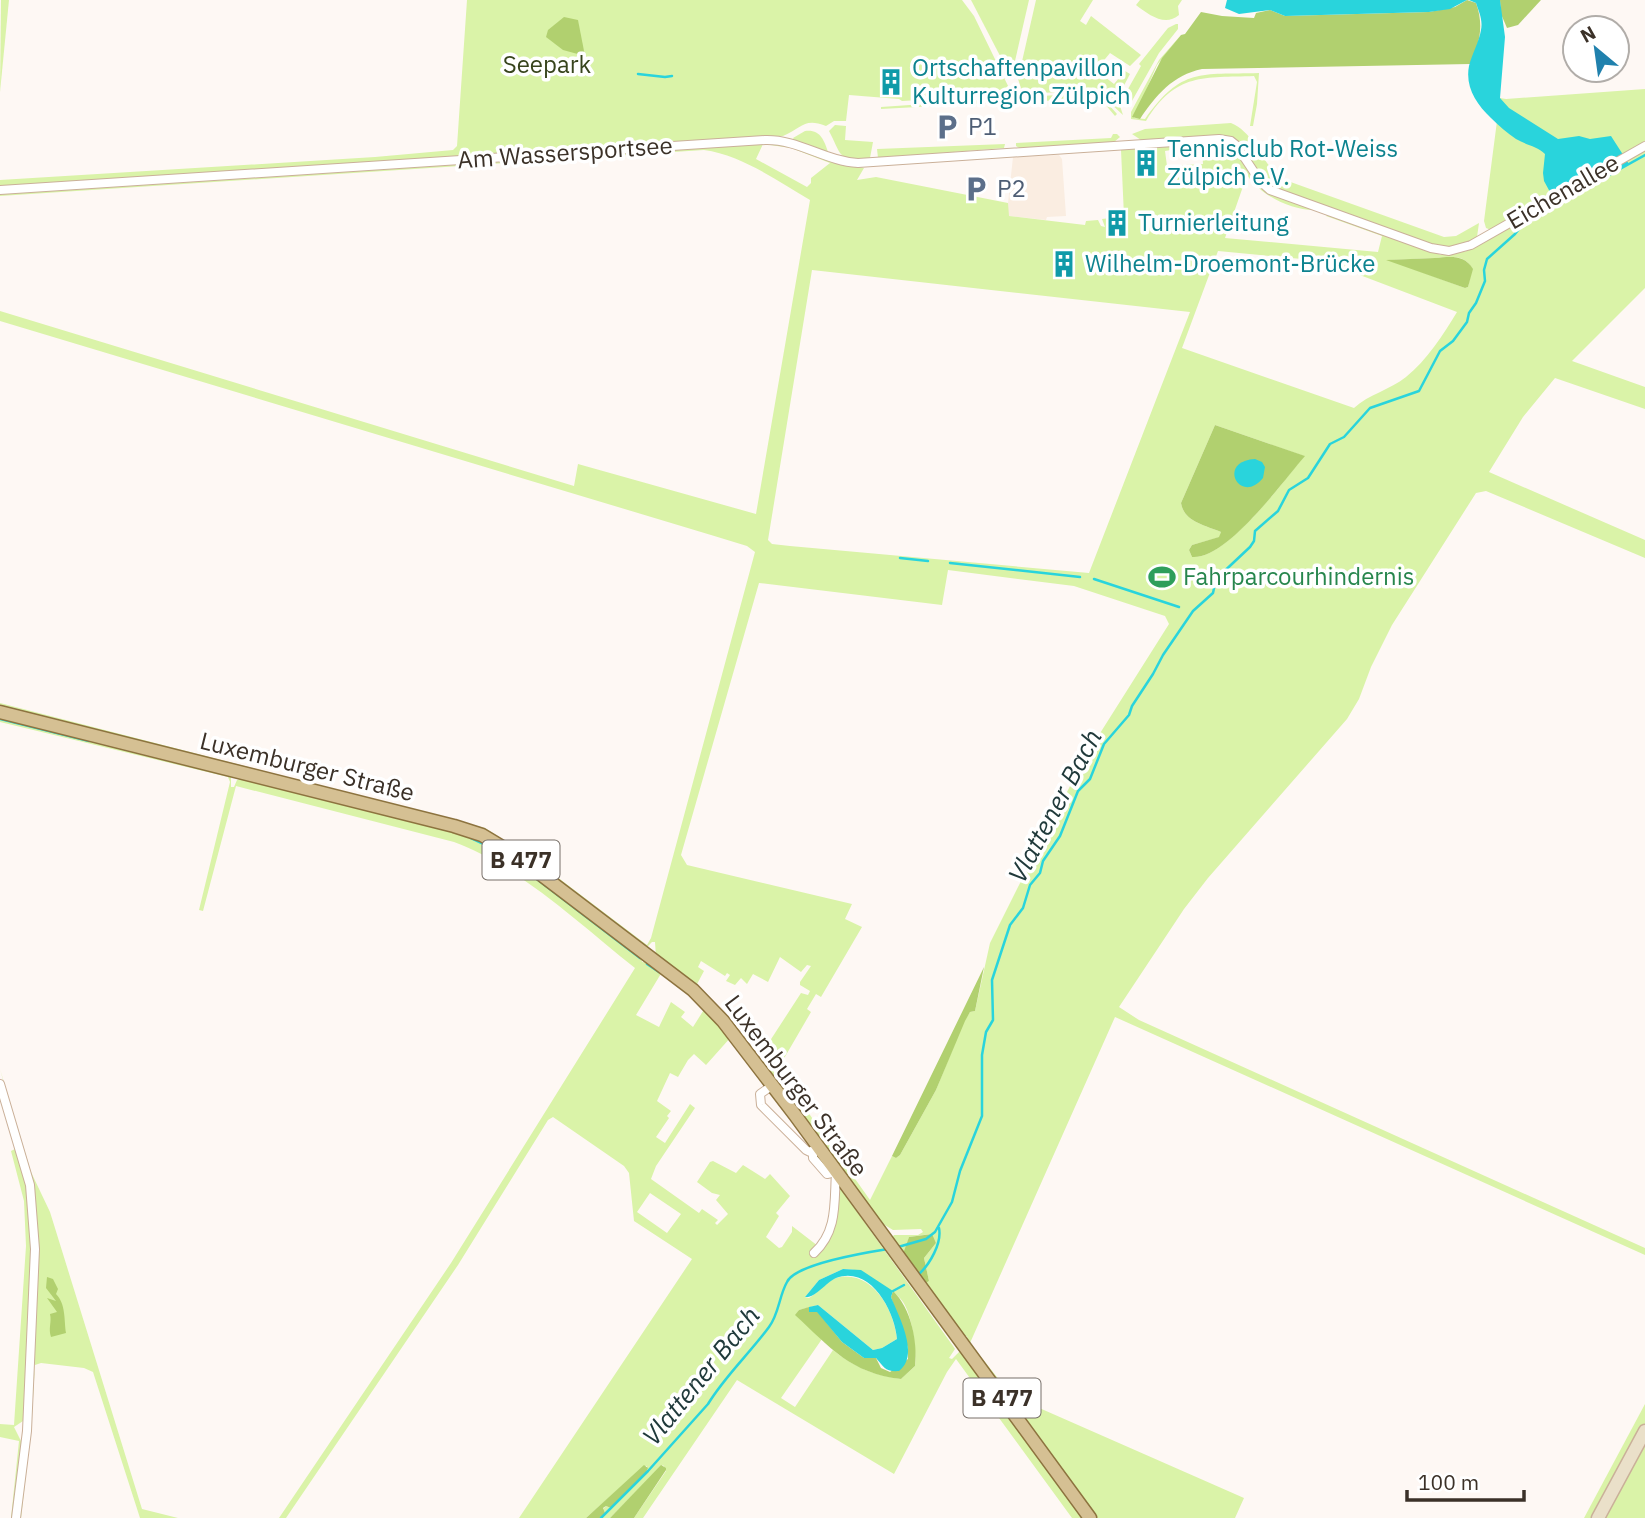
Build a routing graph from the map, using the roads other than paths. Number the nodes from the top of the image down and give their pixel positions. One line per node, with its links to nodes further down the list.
1 (1645, 146): 3 (street, Eichenallee)
2 (0, 190): 3 (street, Am Wassersportsee)
3 (1480, 239)
4 (0, 712): 6 (main road, Luxemburger Straße / B 477)
5 (0, 1084): 11 (street)
6 (773, 1085): 7 (main road, Luxemburger Straße / B 477); 7 (street)
7 (816, 1148): 8 (main road, Luxemburger Straße / B 477)
8 (836, 1172): 9 (street); 12 (main road, Luxemburger Straße / B 477)
9 (814, 1253)
10 (1645, 1431): 13 (street)
11 (16, 1518)
12 (1090, 1518)
13 (1598, 1518)

